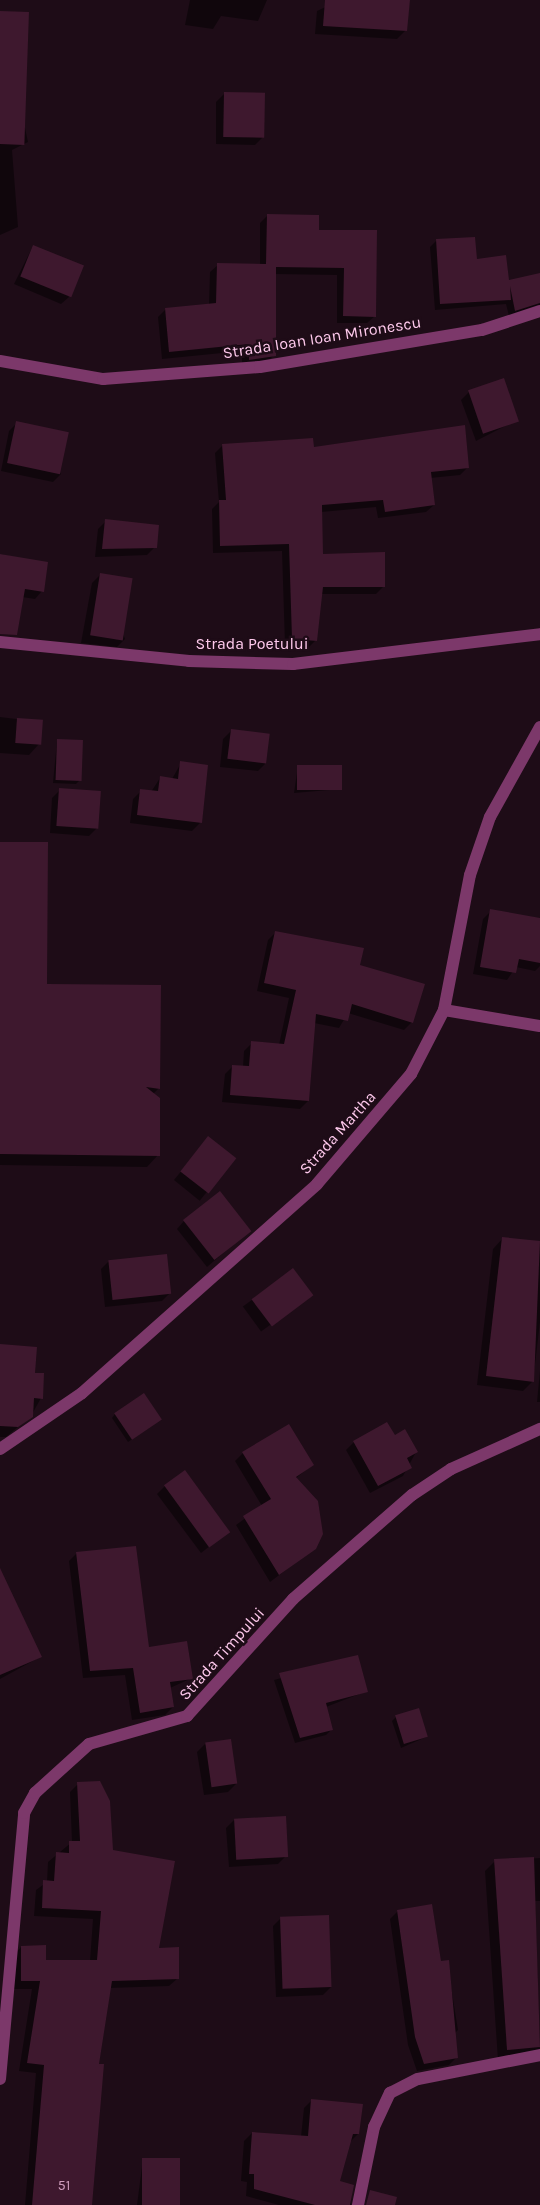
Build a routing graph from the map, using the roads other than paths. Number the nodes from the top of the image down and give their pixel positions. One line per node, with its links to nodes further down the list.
1 (540, 310): 2 (street, Strada Ioan Ioan Mironescu)
2 (0, 361)
3 (540, 634): 4 (street, Strada Poetului)
4 (0, 642)
5 (540, 728): 6 (street, Strada Martha)
6 (444, 1010): 7 (street); 9 (street, Strada Martha)
7 (540, 1026)
8 (540, 1429): 11 (street, Strada Timpului)
9 (0, 1449)
10 (540, 2055): 12 (street)
11 (0, 2079)
12 (358, 2205)

